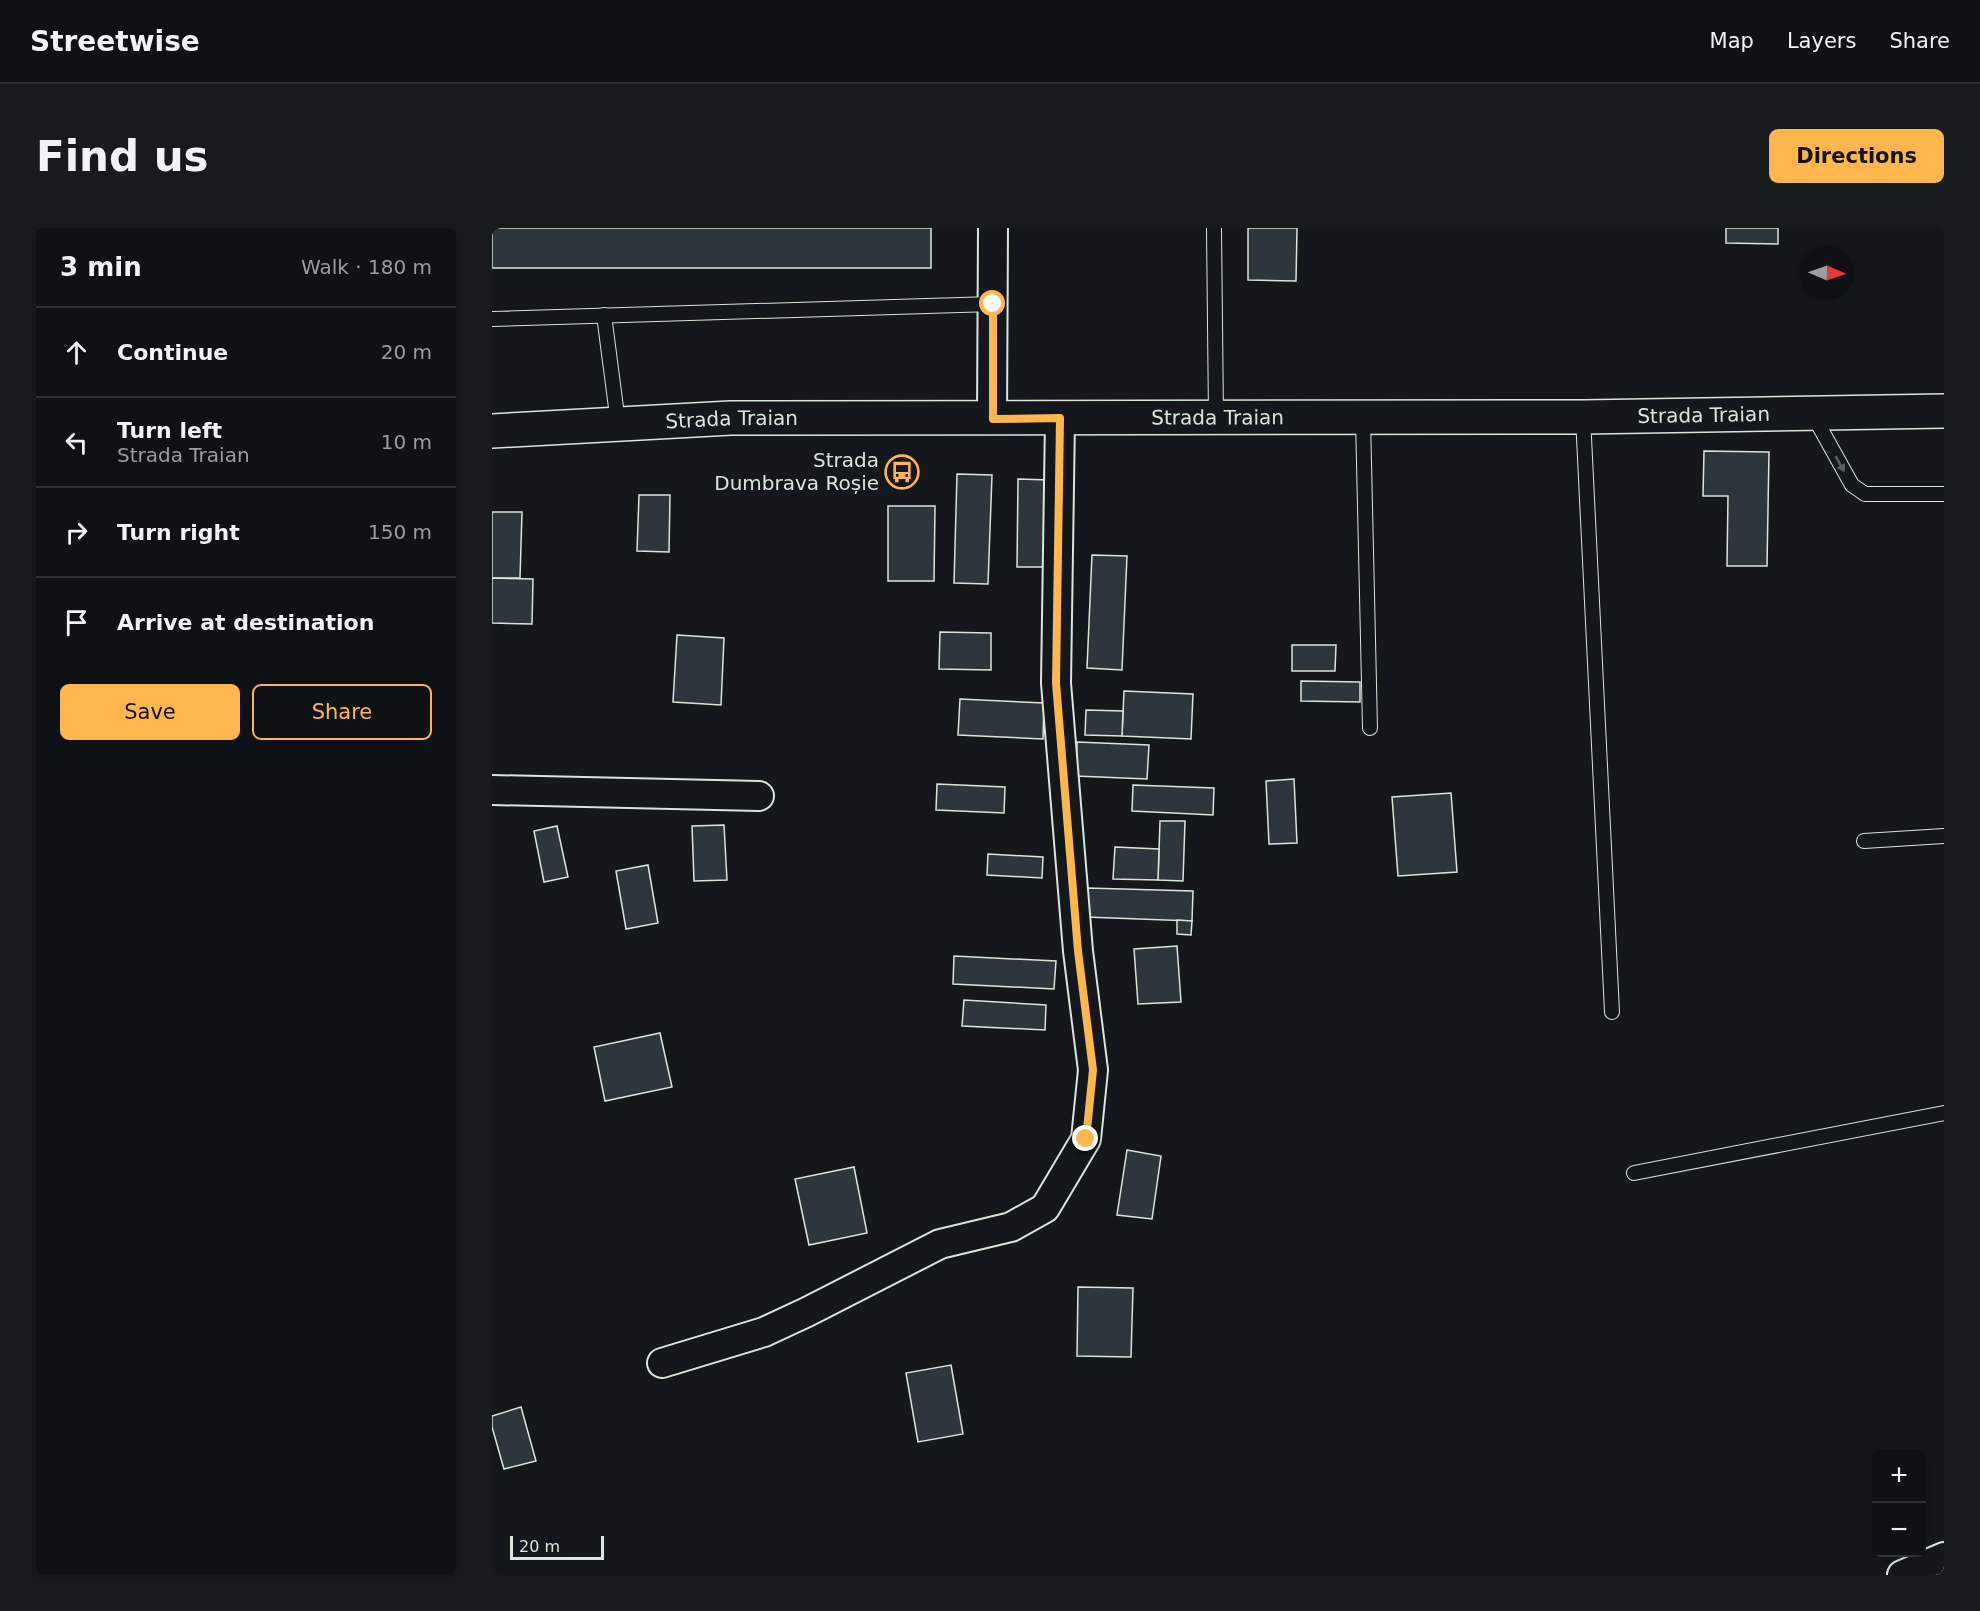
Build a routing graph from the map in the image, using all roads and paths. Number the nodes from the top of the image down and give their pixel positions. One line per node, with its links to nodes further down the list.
1 (993, 228): 3 (street)
2 (1214, 228): 10 (lane)
3 (993, 304): 4 (lane); 12 (street)
4 (604, 315): 5 (lane); 13 (lane)
5 (492, 319)
6 (1944, 411): 7 (main road, Strada Traian)
7 (1812, 413): 8 (main road, Strada Traian); 15 (lane, one-way to 15)
8 (1582, 417): 11 (main road, Strada Traian); 21 (lane)
9 (1060, 418): 10 (main road, Strada Traian); 12 (main road, Strada Traian); 24 (street)
10 (1216, 418): 11 (main road, Strada Traian)
11 (1363, 418): 16 (lane)
12 (993, 419): 13 (main road, Strada Traian)
13 (618, 423): 14 (main road, Strada Traian)
14 (492, 431)
15 (1944, 494)
16 (1370, 728)
17 (492, 790): 18 (street)
18 (759, 796)
19 (1944, 836): 20 (lane)
20 (1864, 841)
21 (1612, 1012)
22 (1944, 1113): 23 (lane)
23 (1634, 1173)
24 (662, 1363)
25 (1944, 1557): 26 (street)
26 (1902, 1575)

